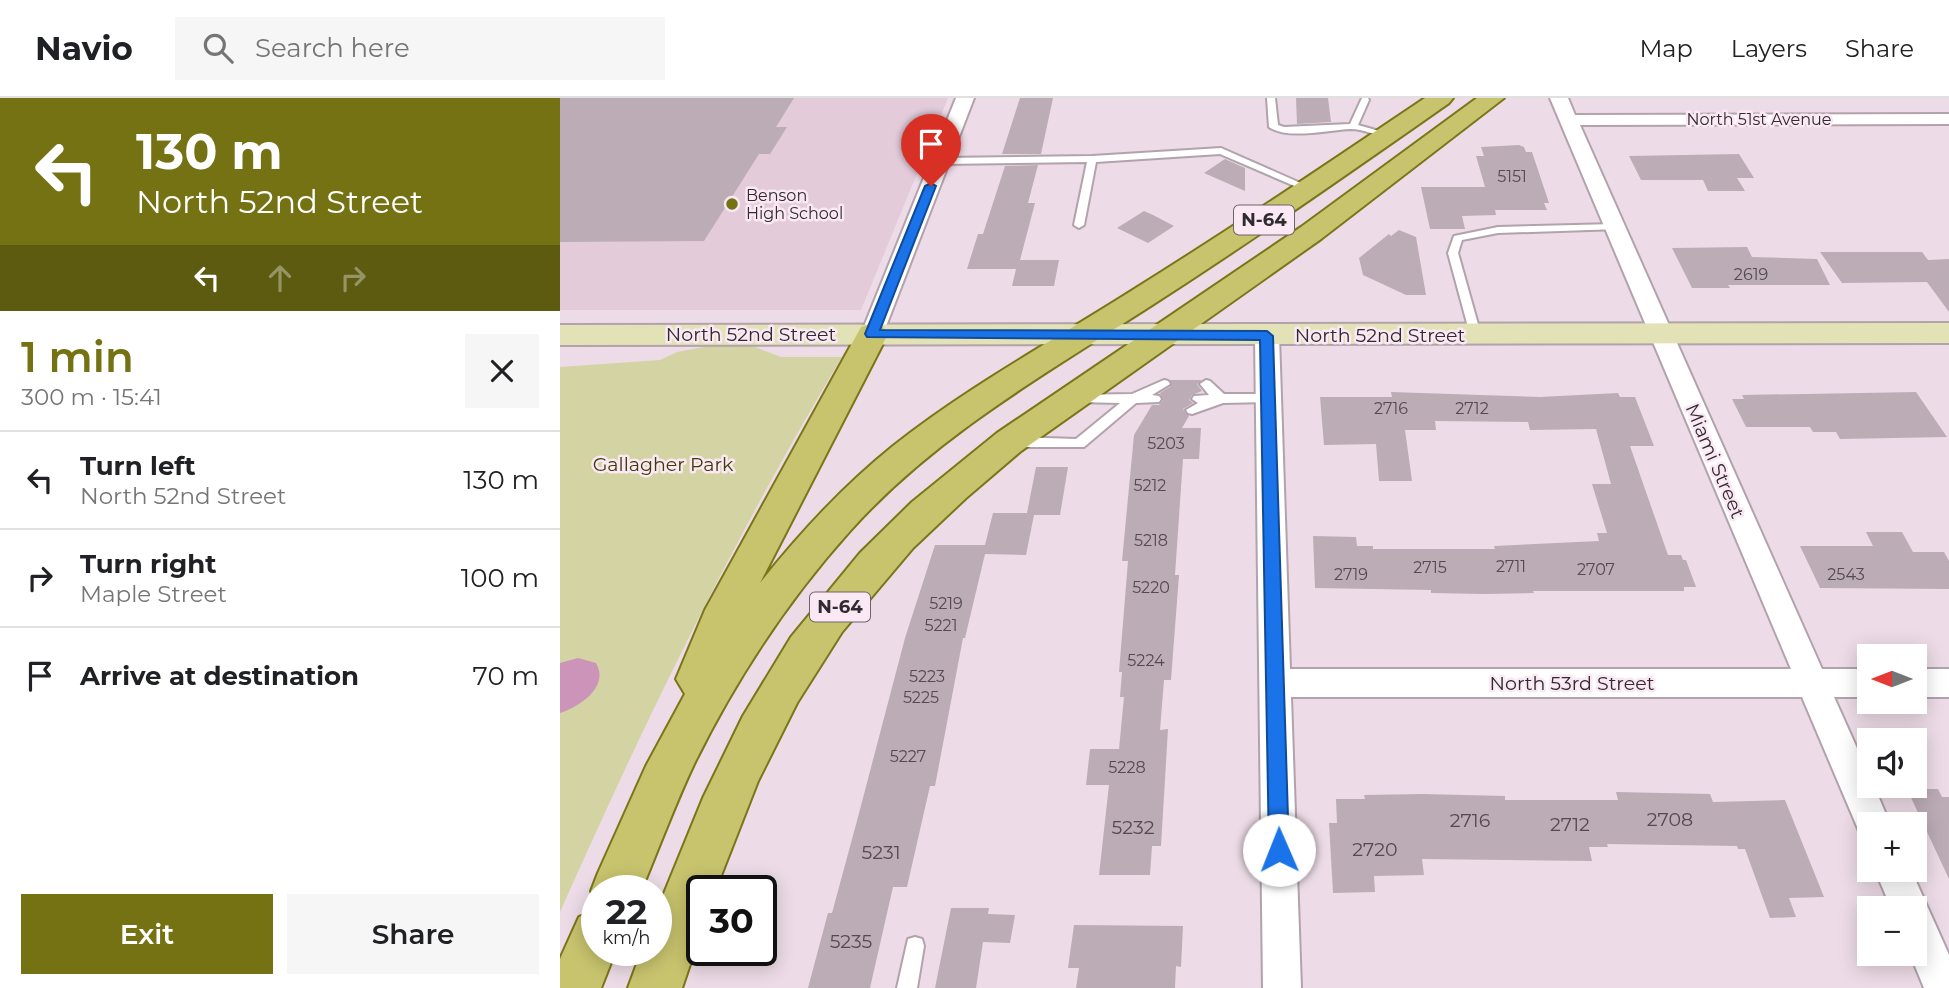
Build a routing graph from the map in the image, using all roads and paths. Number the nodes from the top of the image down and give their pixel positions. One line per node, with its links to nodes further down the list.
1 (965, 98): 11 (street)
2 (1271, 98): 8 (lane)
3 (1441, 98): 9 (main road, N-64)
4 (1492, 98): 21 (main road, N-64)
5 (1365, 100): 8 (lane)
6 (1564, 109): 7 (street, North 51st Avenue); 14 (street, Miami Street)
7 (1949, 119)
8 (1353, 125): 9 (lane)
9 (1388, 135): 12 (main road, N-64)
10 (1092, 159): 11 (lane); 12 (lane); 13 (lane)
11 (941, 161): 17 (street)
12 (1309, 189): 20 (main road, N-64)
13 (1079, 225)
14 (1615, 227): 15 (street, Miami Street); 18 (lane)
15 (1660, 333): 16 (street, North 52nd Street); 18 (street, North 52nd Street); 33 (street, Miami Street)
16 (1949, 333)
17 (872, 334): 19 (street, North 52nd Street); 20 (street, North 52nd Street); 37 (main road)
18 (1475, 334): 22 (street, North 52nd Street)
19 (560, 335)
20 (1082, 336): 21 (street, North 52nd Street); 37 (main road, N-64)
21 (1164, 336): 22 (street, North 52nd Street); 25 (main road, N-64)
22 (1267, 336): 26 (street)
23 (1164, 384): 27 (lane)
24 (1206, 384): 28 (lane)
25 (1073, 398): 27 (lane); 31 (main road, N-64)
26 (1269, 398): 28 (lane); 32 (street)
27 (1133, 399): 29 (lane); 31 (lane)
28 (1222, 399): 30 (lane)
29 (1152, 405)
30 (1195, 405)
31 (1009, 442): 44 (main road, N-64)
32 (1276, 683): 33 (street, North 53rd Street); 46 (street)
33 (1811, 683): 34 (street, North 53rd Street); 38 (street, Miami Street)
34 (1857, 683)
35 (1927, 683): 36 (street)
36 (1949, 683)
37 (663, 780): 39 (main road, N-64)
38 (1868, 812)
39 (623, 875)
40 (915, 946): 45 (lane)
41 (1927, 949): 47 (street)
42 (584, 966): 43 (main road)
43 (574, 988)
44 (655, 988)
45 (906, 988)
46 (1282, 988)
47 (1944, 988)

